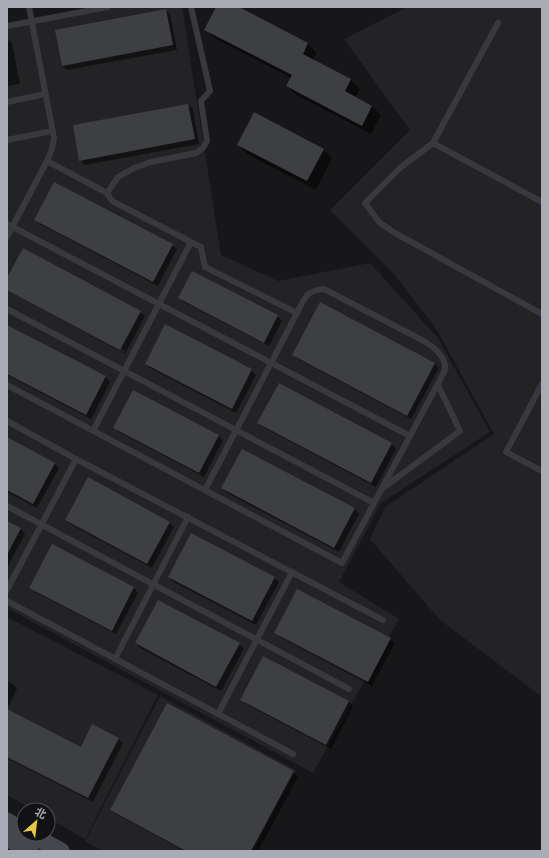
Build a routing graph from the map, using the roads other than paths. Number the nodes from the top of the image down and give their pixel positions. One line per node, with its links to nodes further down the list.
1 (29, 7): 4 (lane)
2 (108, 7): 4 (lane)
3 (191, 7): 13 (lane)
4 (31, 21): 6 (lane); 7 (lane)
5 (498, 23): 11 (lane)
6 (7, 26)
7 (45, 94): 8 (lane); 9 (lane)
8 (7, 102)
9 (52, 131): 10 (lane); 12 (lane)
10 (7, 140)
11 (433, 143): 14 (lane); 21 (lane)
12 (47, 161): 13 (lane); 15 (lane)
13 (107, 193): 17 (lane)
14 (542, 202)
15 (10, 226): 16 (lane); 18 (lane)
16 (7, 237)
17 (191, 242): 18 (lane); 20 (lane)
18 (158, 304): 22 (lane); 23 (lane)
19 (7, 309): 23 (lane)
20 (296, 313): 22 (lane); 26 (lane)
21 (542, 314)
22 (272, 363): 28 (lane); 30 (lane)
23 (124, 371): 28 (lane); 29 (lane)
24 (542, 384): 32 (lane)
25 (7, 385): 29 (lane)
26 (438, 385): 30 (lane); 33 (lane)
27 (7, 421): 31 (lane)
28 (237, 430): 34 (lane); 35 (lane)
29 (93, 431): 34 (lane)
30 (410, 436): 33 (lane)
31 (76, 459): 37 (lane); 38 (lane)
32 (542, 471)
33 (382, 489): 35 (lane)
34 (205, 490): 35 (lane)
35 (374, 503)
36 (7, 506): 38 (lane)
37 (188, 518): 39 (lane); 40 (lane)
38 (41, 525): 40 (lane); 41 (lane)
39 (292, 572): 43 (lane); 44 (lane)
40 (153, 584): 44 (lane); 45 (lane)
41 (7, 590)
42 (7, 601): 45 (lane)
43 (383, 620)
44 (258, 640): 46 (lane); 47 (lane)
45 (115, 659): 47 (lane)
46 (349, 689)
47 (218, 714): 48 (lane)
48 (293, 754)
49 (7, 821): 50 (street)
50 (16, 826)
51 (7, 838): 53 (street)
52 (45, 842): 54 (street)
53 (30, 851)
54 (61, 851)

